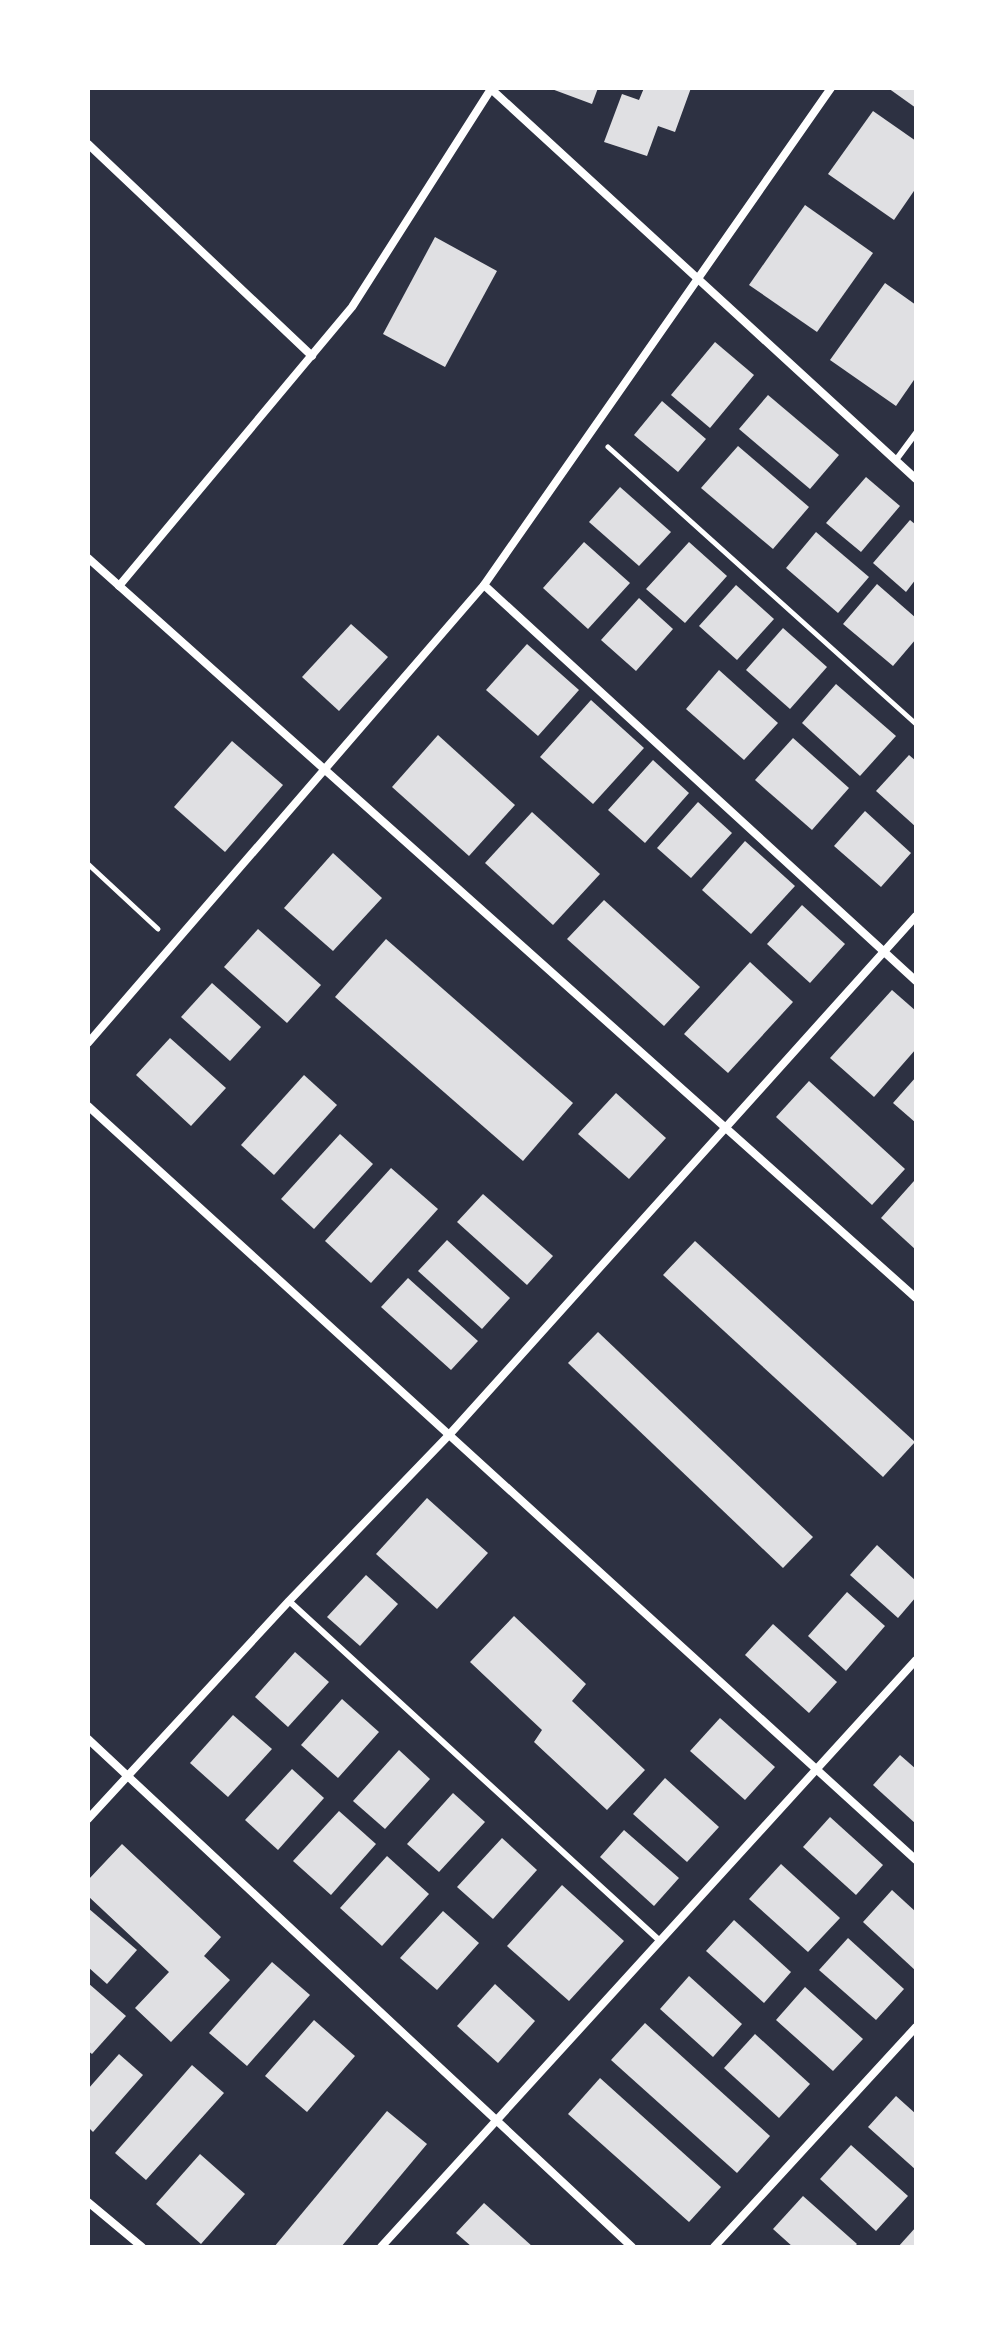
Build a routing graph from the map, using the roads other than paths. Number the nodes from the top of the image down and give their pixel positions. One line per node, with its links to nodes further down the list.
1 (490, 88): 4 (street); 5 (street)
2 (831, 88): 4 (street)
3 (88, 144): 5 (street)
4 (699, 279): 7 (street); 10 (street)
5 (312, 356): 11 (street)
6 (916, 433): 7 (lane)
7 (896, 460): 8 (street)
8 (916, 479)
9 (88, 558): 11 (street)
10 (484, 585): 12 (street); 14 (street)
11 (119, 586): 12 (street)
12 (325, 770): 16 (street); 18 (street)
13 (916, 916): 14 (street)
14 (885, 954): 15 (street); 18 (street)
15 (916, 981)
16 (88, 1043)
17 (88, 1106): 20 (street)
18 (726, 1128): 19 (street); 20 (street)
19 (916, 1298)
20 (449, 1435): 21 (street); 24 (street)
21 (289, 1601): 25 (street); 28 (lane)
22 (916, 1660): 24 (street)
23 (88, 1739): 25 (street)
24 (816, 1769): 27 (street); 28 (street)
25 (126, 1775): 26 (street); 30 (street)
26 (88, 1819)
27 (916, 1860)
28 (660, 1941): 30 (street)
29 (916, 2027): 35 (street)
30 (496, 2120): 33 (street); 34 (street)
31 (88, 2202): 32 (street)
32 (142, 2247)
33 (381, 2247)
34 (632, 2247)
35 (714, 2247)

